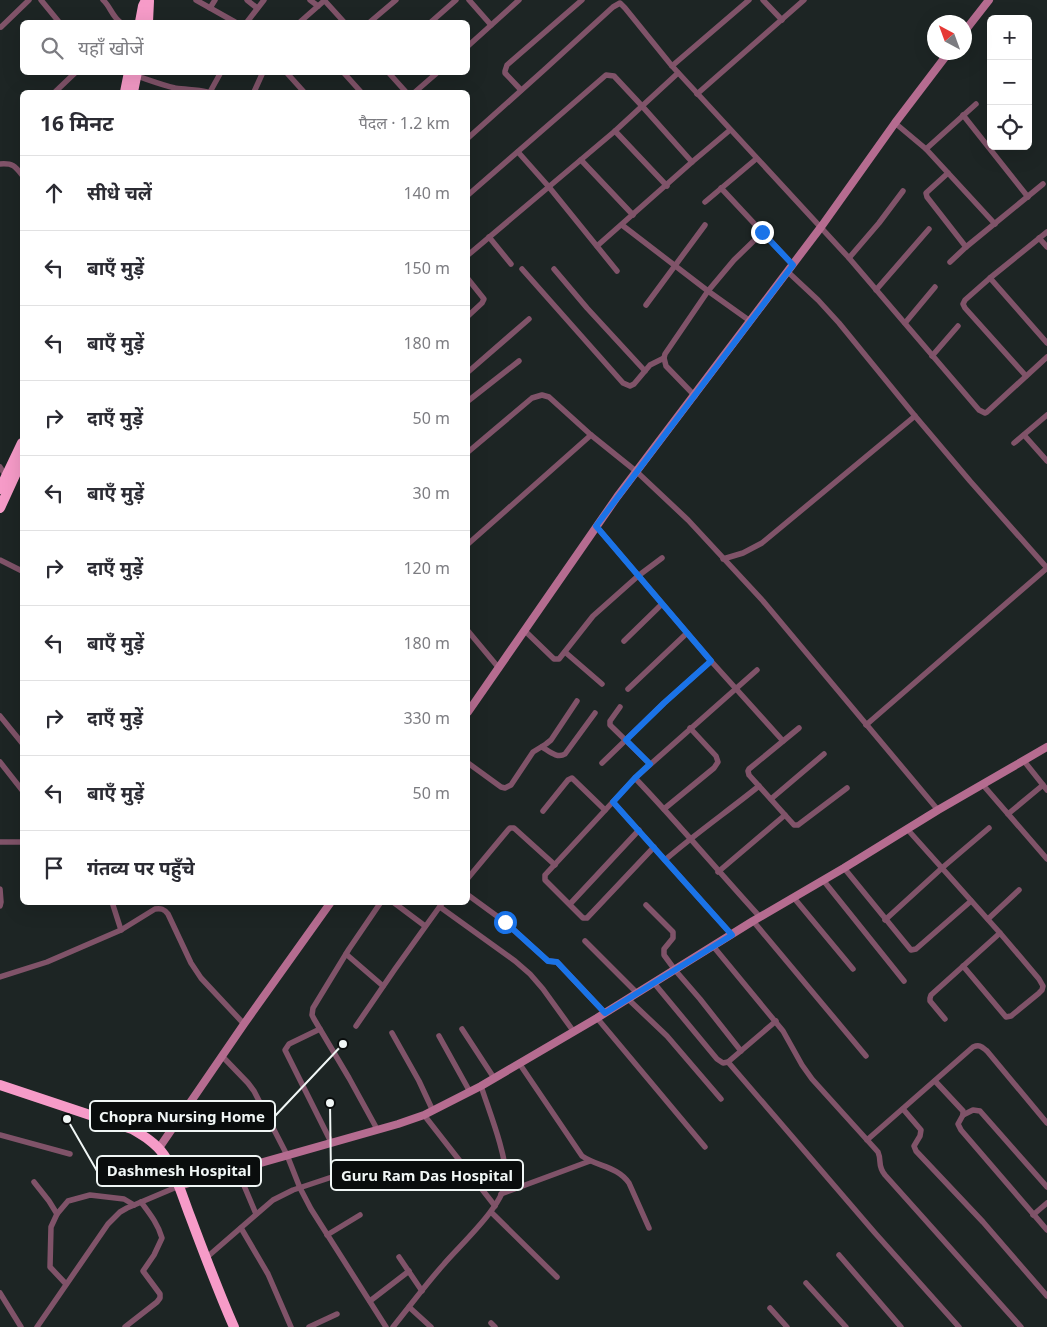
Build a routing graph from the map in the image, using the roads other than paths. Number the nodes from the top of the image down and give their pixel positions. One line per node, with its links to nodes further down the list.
1 (29, 0): 36 (street)
2 (40, 0): 23 (street)
3 (103, 0): 24 (street)
4 (147, 0): 25 (highway); 26 (highway)
5 (196, 0): 21 (street)
6 (215, 0): 21 (street)
7 (247, 0): 22 (street)
8 (264, 0): 22 (street)
9 (310, 0): 20 (street)
10 (324, 0): 20 (street); 30 (street)
11 (396, 0): 31 (street)
12 (456, 0): 32 (street)
13 (469, 0): 35 (street)
14 (519, 0): 35 (street)
15 (582, 0): 61 (street)
16 (749, 0): 39 (street)
17 (763, 0): 33 (street)
18 (804, 0): 33 (street)
19 (989, 0): 34 (street)
20 (318, 6): 29 (street)
21 (210, 8): 27 (street)
22 (257, 8): 28 (street)
23 (57, 20)
24 (116, 20)
25 (140, 20)
26 (148, 20)
27 (231, 20)
28 (248, 20)
29 (302, 20)
30 (342, 20)
31 (372, 20)
32 (433, 20)
33 (782, 20): 62 (street)
34 (972, 22)
35 (491, 25): 37 (street)
36 (1, 27)
37 (470, 44)
38 (943, 60): 66 (street)
39 (672, 66): 40 (street); 61 (street)
40 (678, 73): 62 (street); 64 (street)
41 (73, 75): 51 (street)
42 (134, 75): 52 (highway)
43 (135, 75): 53 (highway)
44 (138, 75): 54 (street)
45 (218, 75): 55 (street)
46 (262, 75): 56 (street)
47 (289, 75): 57 (street)
48 (346, 75): 58 (street)
49 (391, 75): 59 (street)
50 (435, 75): 60 (street)
51 (57, 90)
52 (126, 90)
53 (133, 90)
54 (201, 90)
55 (210, 90)
56 (255, 90)
57 (302, 90)
58 (358, 90)
59 (404, 90)
60 (417, 90)
61 (521, 90): 69 (street)
62 (697, 94): 67 (street)
63 (976, 104): 65 (street)
64 (642, 106): 68 (street); 71 (street); 74 (street)
65 (963, 116): 70 (street); 84 (street)
66 (895, 123): 70 (street); 90 (street)
67 (730, 130): 72 (street); 74 (street)
68 (615, 131): 73 (street); 79 (street)
69 (470, 136)
70 (926, 149): 77 (street)
71 (518, 152): 80 (street); 83 (street)
72 (756, 159): 81 (street); 90 (street)
73 (581, 160): 80 (street); 86 (street)
74 (692, 162): 79 (street)
75 (0, 164): 76 (street)
76 (20, 173)
77 (948, 173): 87 (street); 97 (street)
78 (1043, 184): 84 (street)
79 (666, 186): 86 (street)
80 (549, 187): 94 (street); 96 (street)
81 (722, 188): 85 (street); 92 (street)
82 (904, 191): 100 (street)
83 (470, 193)
84 (1028, 197): 87 (street)
85 (704, 202)
86 (633, 214): 88 (street)
87 (995, 224): 97 (street)
88 (622, 225): 96 (street); 103 (street)
89 (705, 226): 103 (street)
90 (822, 227): 100 (street); 104 (street)
91 (929, 229): 112 (street)
92 (762, 232): 104 (street); 113 (street)
93 (1047, 232): 95 (street)
94 (489, 237): 99 (street); 102 (street)
95 (1039, 238): 98 (street); 109 (street)
96 (597, 246): 107 (street)
97 (966, 247): 101 (street)
98 (1047, 247)
99 (470, 253)
100 (849, 258): 112 (street)
101 (950, 262)
102 (511, 264)
103 (675, 265): 113 (street); 114 (street)
104 (793, 265): 108 (street)
105 (522, 269): 126 (street)
106 (554, 269): 126 (street)
107 (617, 271)
108 (788, 272): 117 (street); 131 (street)
109 (990, 278): 120 (street); 127 (street)
110 (470, 282): 115 (street)
111 (935, 287): 118 (street)
112 (876, 290): 118 (street)
113 (708, 291): 117 (street); 123 (street)
114 (646, 305)
115 (470, 314)
116 (529, 319): 125 (street)
117 (750, 321): 128 (street)
118 (905, 323): 121 (street)
119 (958, 326): 121 (street)
120 (1047, 343)
121 (932, 356): 127 (street)
122 (1047, 357): 127 (street)
123 (664, 358): 126 (street); 128 (street)
124 (519, 361): 129 (street)
125 (470, 370)
126 (645, 371)
127 (1026, 376)
128 (695, 396): 140 (street)
129 (470, 399)
130 (1047, 414): 132 (street)
131 (915, 416): 146 (street); 149 (street)
132 (1024, 434): 134 (street); 137 (street)
133 (591, 435): 136 (street); 140 (street); 144 (street)
134 (1014, 443)
135 (20, 446): 139 (highway)
136 (470, 450)
137 (1047, 461)
138 (20, 464): 142 (highway)
139 (3, 472): 141 (highway)
140 (637, 472): 143 (street); 146 (street)
141 (0, 489)
142 (0, 508)
143 (596, 526): 150 (street); 152 (street)
144 (470, 542)
145 (662, 558): 150 (street)
146 (723, 559): 168 (street)
147 (0, 560): 148 (street)
148 (20, 568)
149 (1047, 568): 168 (street)
150 (638, 576): 151 (street); 156 (street)
151 (662, 604): 154 (street); 155 (street)
152 (524, 630): 156 (street); 158 (street)
153 (470, 633): 158 (street)
154 (687, 633): 157 (street); 162 (street)
155 (624, 641)
156 (565, 652): 160 (street)
157 (711, 661): 161 (street); 171 (street)
158 (498, 667): 164 (street)
159 (757, 670): 161 (street)
160 (602, 684)
161 (736, 688): 169 (street); 173 (street)
162 (628, 689)
163 (577, 702): 174 (street)
164 (470, 704)
165 (620, 707): 171 (street)
166 (595, 713): 174 (street)
167 (0, 716): 172 (street)
168 (866, 725): 193 (street)
169 (690, 728): 181 (street); 190 (street)
170 (799, 728): 173 (street)
171 (626, 740): 179 (street); 181 (street)
172 (20, 741)
173 (783, 741): 184 (street)
174 (542, 747): 180 (street)
175 (1046, 749): 177 (street)
176 (824, 754): 188 (street)
177 (1024, 761): 183 (street); 186 (street)
178 (0, 762): 185 (street)
179 (602, 763)
180 (470, 764)
181 (650, 764): 182 (street)
182 (635, 778): 189 (street); 190 (street)
183 (983, 785): 193 (street); 195 (street)
184 (759, 786): 188 (street); 199 (street)
185 (20, 787)
186 (1045, 787): 195 (street)
187 (847, 788): 194 (street)
188 (771, 800): 194 (street)
189 (613, 802): 192 (street); 197 (street)
190 (664, 809): 199 (street)
191 (543, 810): 192 (street)
192 (605, 810): 205 (street)
193 (938, 810): 198 (street)
194 (785, 814): 208 (street)
195 (1008, 814): 203 (street)
196 (989, 828): 207 (street)
197 (639, 830): 202 (street); 216 (street)
198 (908, 830): 206 (street); 207 (street)
199 (690, 839): 204 (street); 208 (street)
200 (0, 842): 201 (street)
201 (20, 842)
202 (654, 847): 204 (street); 216 (street)
203 (1047, 859)
204 (665, 860): 230 (street)
205 (555, 865): 209 (street); 216 (street)
206 (844, 868): 210 (street); 226 (street)
207 (942, 868): 215 (street); 226 (street)
208 (718, 872): 224 (street)
209 (470, 876)
210 (823, 880): 214 (street); 238 (street)
211 (0, 889): 223 (street)
212 (1019, 890): 225 (street)
213 (470, 896): 243 (street)
214 (794, 898): 224 (street); 235 (street)
215 (971, 901): 225 (street); 226 (street)
216 (570, 904)
217 (113, 905): 228 (street)
218 (328, 905): 247 (street)
219 (379, 905): 233 (street)
220 (397, 905): 227 (street)
221 (441, 905): 227 (street); 251 (street)
222 (646, 905): 236 (street)
223 (0, 906)
224 (757, 919): 230 (street); 256 (street)
225 (988, 919): 229 (street)
226 (885, 920)
227 (425, 926): 240 (street)
228 (121, 930): 237 (street); 247 (street)
229 (1000, 933): 234 (street); 234 (street)
230 (732, 935): 232 (street)
231 (585, 940): 241 (street)
232 (713, 946): 236 (street); 246 (street)
233 (346, 954): 240 (street); 249 (street)
234 (963, 966): 245 (street)
235 (853, 969)
236 (674, 970): 239 (street); 254 (street)
237 (0, 977)
238 (904, 981)
239 (654, 983): 241 (street); 257 (street)
240 (383, 986): 248 (street)
241 (637, 993): 242 (street)
242 (628, 998): 243 (street); 264 (street)
243 (605, 1013): 244 (street)
244 (597, 1018): 251 (street); 274 (street)
245 (945, 1019)
246 (776, 1021): 254 (street); 272 (street)
247 (244, 1024): 255 (street)
248 (356, 1026)
249 (320, 1028): 270 (street); 273 (street)
250 (462, 1029): 259 (street)
251 (574, 1032): 258 (street)
252 (392, 1033): 266 (street)
253 (438, 1036): 263 (street)
254 (740, 1051): 257 (street)
255 (222, 1056): 275 (street); 277 (street)
256 (866, 1056)
257 (728, 1062): 325 (street)
258 (519, 1063): 259 (street); 278 (street)
259 (494, 1078): 262 (street)
260 (935, 1081): 265 (street); 268 (street); 269 (street)
261 (0, 1085): 275 (highway)
262 (481, 1086): 263 (street); 285 (street)
263 (470, 1092): 266 (street)
264 (721, 1099)
265 (903, 1109): 272 (street); 308 (street)
266 (432, 1111): 267 (street)
267 (424, 1115): 270 (street); 289 (street)
268 (963, 1116): 283 (street); 294 (street)
269 (1047, 1123)
270 (377, 1129): 273 (street)
271 (0, 1135): 276 (street)
272 (867, 1140): 326 (street)
273 (331, 1142): 277 (street)
274 (705, 1147)
275 (159, 1148): 282 (highway)
276 (70, 1154)
277 (287, 1155): 279 (street); 284 (street)
278 (590, 1161): 285 (street); 296 (street)
279 (237, 1169): 282 (street); 292 (street)
280 (344, 1173): 284 (street)
281 (34, 1182): 291 (street)
282 (179, 1186): 286 (street); 301 (highway)
283 (1047, 1187)
284 (300, 1188): 292 (street); 298 (street)
285 (501, 1194): 289 (street)
286 (141, 1202): 288 (street); 315 (street)
287 (1047, 1203): 294 (street)
288 (134, 1205): 291 (street); 305 (street)
289 (495, 1206): 290 (street)
290 (491, 1212): 303 (street); 306 (street)
291 (56, 1214): 305 (street)
292 (256, 1214): 295 (street)
293 (360, 1215): 298 (street)
294 (1033, 1215): 297 (street)
295 (241, 1228): 301 (street); 317 (street)
296 (649, 1228)
297 (1047, 1230)
298 (327, 1235): 309 (street)
299 (839, 1255): 324 (street)
300 (399, 1257): 302 (street)
301 (206, 1258): 316 (highway)
302 (409, 1271): 306 (street); 309 (street)
303 (557, 1277)
304 (806, 1283): 323 (street)
305 (66, 1284): 314 (street)
306 (422, 1291): 310 (street)
307 (0, 1293): 313 (street)
308 (1047, 1296)
309 (370, 1301): 319 (street)
310 (409, 1307): 320 (street); 321 (street)
311 (770, 1308): 322 (street)
312 (337, 1314): 318 (street)
313 (21, 1327)
314 (37, 1327)
315 (125, 1327)
316 (234, 1327)
317 (291, 1327)
318 (309, 1327)
319 (386, 1327)
320 (393, 1327)
321 (431, 1327)
322 (787, 1327)
323 (846, 1327)
324 (901, 1327)
325 (959, 1327)
326 (1021, 1327)

